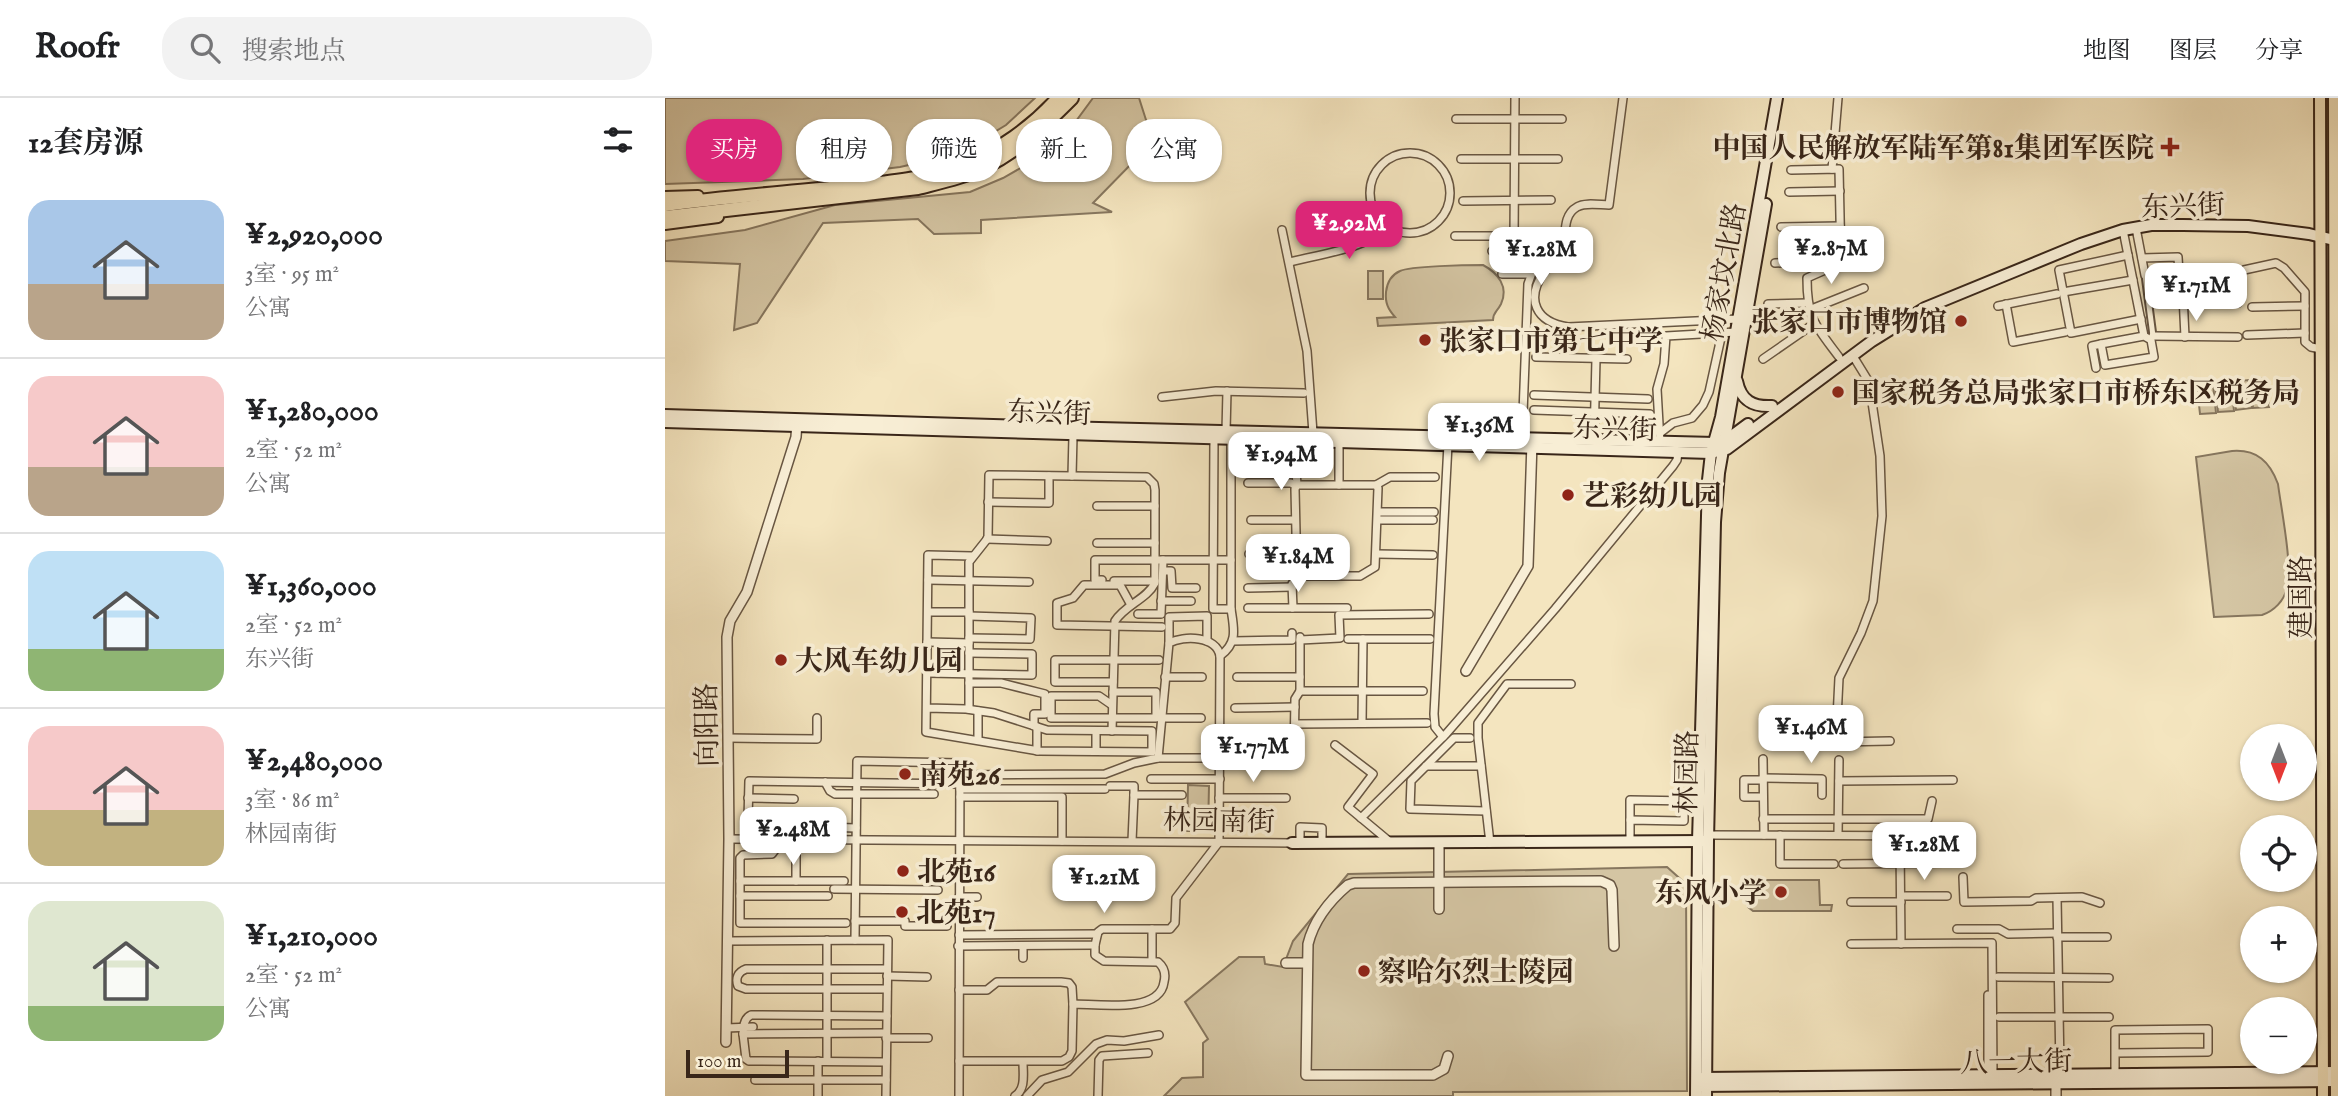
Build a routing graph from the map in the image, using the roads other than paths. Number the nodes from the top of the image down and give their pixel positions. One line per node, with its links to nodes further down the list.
1 (1058, 98): 20 (highway)
2 (1072, 98): 21 (highway)
3 (1515, 98): 11 (street)
4 (1623, 98): 64 (street)
5 (1777, 98): 64 (main road, 杨家坟北路)
6 (1784, 98): 84 (main road, 杨家坟北路)
7 (1838, 98): 16 (street)
8 (2320, 98): 35 (main road, 建国路)
9 (2334, 98): 38 (main road, 建国路)
10 (1456, 119): 11 (street)
11 (1514, 119): 12 (street); 14 (street)
12 (1562, 119)
13 (1461, 159): 14 (street)
14 (1514, 159): 15 (street); 23 (street)
15 (1558, 159)
16 (1832, 169): 17 (street); 18 (street)
17 (1791, 170)
18 (1840, 191): 19 (street); 30 (street)
19 (1789, 192)
20 (778, 193): 22 (main road); 26 (highway)
21 (852, 195): 27 (highway); 28 (main road)
22 (665, 197)
23 (1514, 200): 24 (street); 25 (street); 37 (street)
24 (1551, 200)
25 (1463, 201)
26 (665, 205)
27 (665, 217)
28 (665, 224)
29 (1387, 226): 29 (street); 45 (street)
30 (1840, 226): 31 (street); 44 (street)
31 (1781, 227)
32 (2136, 228): 34 (main road, 东兴街); 35 (main road, 东兴街); 43 (street)
33 (1282, 230): 45 (street)
34 (2123, 230): 42 (street); 78 (main road, 东兴街)
35 (2321, 234): 38 (main road, 东兴街); 77 (main road, 建国路); 78 (main road, 东兴街)
36 (1454, 236): 37 (street)
37 (1514, 236): 40 (street)
38 (2336, 237): 85 (main road, 建国路)
39 (1525, 246): 40 (street)
40 (1534, 249): 41 (street); 49 (street)
41 (1493, 251)
42 (2128, 256): 52 (street); 56 (street)
43 (2142, 258): 50 (street); 51 (street)
44 (1841, 261): 46 (street); 63 (street)
45 (1290, 262): 100 (street)
46 (1775, 263)
47 (2244, 270): 62 (street)
48 (1502, 274): 49 (street)
49 (1531, 274): 108 (street)
50 (2179, 274): 51 (street); 54 (street)
51 (2145, 275): 57 (street)
52 (2133, 280): 56 (street); 65 (street)
53 (2236, 282): 54 (street)
54 (2183, 283): 58 (street)
55 (1864, 288): 63 (street)
56 (2060, 293): 65 (street); 68 (street)
57 (2149, 298): 58 (street); 73 (street)
58 (2184, 301): 59 (street); 74 (street)
59 (2238, 303)
60 (1768, 304): 63 (street)
61 (2252, 306): 62 (street)
62 (2305, 306): 70 (street)
63 (1808, 307): 66 (street)
64 (1738, 319): 67 (main road, 杨家坟北路)
65 (2140, 319): 72 (street)
66 (1815, 323): 78 (street); 82 (street)
67 (1736, 332): 69 (street); 109 (main road, 杨家坟北路)
68 (2065, 332)
69 (1722, 333): 103 (street); 103 (street)
70 (2305, 333): 71 (street); 77 (street)
71 (2247, 335)
72 (2144, 336): 76 (street); 76 (street)
73 (2153, 336): 74 (street)
74 (2185, 337): 75 (street)
75 (2238, 337)
76 (2101, 344): 83 (street)
77 (2321, 349): 294 (main road, 建国路)
78 (1847, 355): 92 (main road, 东兴街); 105 (main road, 东兴街); 210 (street)
79 (1536, 357): 80 (street)
80 (1596, 359): 81 (street); 90 (street)
81 (1627, 359)
82 (1763, 359)
83 (2096, 368)
84 (1736, 377): 92 (main road); 109 (main road, 杨家坟北路)
85 (2336, 383): 145 (main road, 建国路)
86 (1227, 391): 87 (street); 89 (street); 101 (street)
87 (1304, 393)
88 (1534, 395): 90 (street)
89 (1162, 397)
90 (1595, 397): 91 (street); 94 (street)
91 (1648, 399)
92 (1772, 406): 109 (main road, 东兴街)
93 (1534, 410): 94 (street)
94 (1595, 412): 95 (street); 106 (street)
95 (1650, 414)
96 (665, 415): 98 (main road, 东兴街)
97 (665, 422): 98 (main road, 东兴街)
98 (797, 423): 99 (main road, 东兴街); 207 (street, 向阳路)
99 (1073, 432): 102 (main road, 东兴街); 114 (street)
100 (1313, 433): 101 (main road, 东兴街); 104 (main road, 东兴街)
101 (1229, 434): 102 (main road, 东兴街); 104 (main road, 东兴街); 138 (street)
102 (1214, 435): 137 (street)
103 (1660, 437): 106 (main road, 东兴街); 109 (main road, 东兴街)
104 (1339, 438): 107 (main road, 东兴街); 117 (street)
105 (1741, 438): 109 (main road, 东兴街); 112 (main road)
106 (1594, 440): 108 (main road, 东兴街)
107 (1448, 441): 108 (main road, 东兴街); 206 (street)
108 (1529, 442): 110 (main road, 东兴街); 175 (street)
109 (1718, 447): 110 (main road, 东兴街); 112 (main road, 林园路); 263 (main road, 林园路)
110 (1678, 452): 206 (street)
111 (1257, 471): 119 (street)
112 (1719, 473): 263 (main road, 林园路)
113 (1049, 476): 114 (street); 120 (street); 120 (street)
114 (1072, 476): 122 (street)
115 (1435, 477): 118 (street)
116 (1248, 482): 119 (street)
117 (1339, 485): 118 (street); 119 (street)
118 (1376, 485): 123 (street)
119 (1297, 486): 126 (street)
120 (988, 502): 127 (street)
121 (1097, 506): 122 (street)
122 (1155, 506): 130 (street)
123 (1378, 516): 124 (street); 133 (street)
124 (1434, 516)
125 (1251, 520): 126 (street)
126 (1295, 520): 131 (street)
127 (987, 539): 128 (street); 135 (street)
128 (1047, 541)
129 (1097, 543): 130 (street)
130 (1155, 543): 136 (street)
131 (1295, 553): 132 (street); 140 (street)
132 (1249, 554)
133 (1377, 554): 134 (street); 140 (street)
134 (1433, 555)
135 (972, 556): 141 (street); 142 (street)
136 (1159, 560): 137 (street); 139 (street); 143 (street); 143 (street)
137 (1213, 560): 138 (street); 155 (street)
138 (1231, 560): 155 (street)
139 (1164, 571): 148 (street); 149 (street)
140 (1297, 576): 147 (street)
141 (928, 580): 142 (street); 156 (street)
142 (969, 580): 144 (street); 157 (street)
143 (1155, 581): 151 (street)
144 (1029, 582)
145 (2337, 586): 219 (main road, 建国路)
146 (1248, 587): 147 (street)
147 (1292, 587): 153 (street)
148 (1196, 588)
149 (1161, 601): 150 (street); 158 (street)
150 (1191, 601)
151 (1131, 605): 160 (street); 160 (street)
152 (1248, 608): 153 (street)
153 (1293, 608): 154 (street)
154 (1347, 608)
155 (1231, 609): 168 (street)
156 (928, 611): 157 (street); 169 (street)
157 (969, 614): 166 (street); 166 (street)
158 (1138, 614)
159 (1429, 614): 181 (street)
160 (1115, 625): 161 (street); 173 (street)
161 (1161, 626)
162 (1292, 633): 168 (street)
163 (1348, 639): 164 (street)
164 (1363, 639): 165 (street); 186 (street)
165 (1430, 639)
166 (969, 640): 169 (street); 171 (street)
167 (1207, 641): 170 (street); 170 (street); 172 (street)
168 (1233, 641): 172 (street)
169 (927, 642): 176 (street)
170 (1169, 643): 178 (street)
171 (969, 653): 177 (street); 177 (street)
172 (1220, 656): 216 (street)
173 (1114, 660): 174 (street); 182 (street); 182 (street)
174 (1159, 660)
175 (1467, 671)
176 (927, 673): 177 (street); 190 (street)
177 (969, 674): 183 (street)
178 (1165, 677): 179 (street); 198 (street)
179 (1202, 677)
180 (1237, 677): 181 (street)
181 (1300, 677): 185 (street)
182 (1113, 682): 188 (street)
183 (969, 683): 192 (street); 203 (street)
184 (1571, 684): 221 (street)
185 (1300, 691): 186 (street); 194 (street)
186 (1362, 691): 187 (street); 200 (street)
187 (1423, 691)
188 (1113, 692): 189 (street); 197 (street)
189 (1112, 705): 197 (street); 197 (street)
190 (927, 708): 192 (street); 209 (street)
191 (1235, 708): 194 (street)
192 (969, 709): 193 (street)
193 (978, 711): 203 (street); 209 (street)
194 (1295, 711): 195 (street); 202 (street)
195 (1285, 714)
196 (817, 718): 207 (street)
197 (1112, 718): 205 (street)
198 (1162, 718): 199 (street); 214 (street)
199 (1201, 718)
200 (1362, 723): 201 (street); 202 (street)
201 (1427, 723)
202 (1295, 724): 216 (street)
203 (1035, 727): 204 (street); 212 (street)
204 (1096, 731): 205 (street); 213 (street)
205 (1112, 731): 213 (street)
206 (1443, 737): 248 (street)
207 (728, 738): 258 (street, 向阳路)
208 (1470, 738): 220 (street)
209 (978, 740): 212 (street)
210 (1890, 741)
211 (1335, 745): 248 (street)
212 (1037, 751): 213 (street)
213 (1096, 751)
214 (1158, 758): 215 (street); 222 (street)
215 (1204, 758)
216 (1220, 758): 224 (street)
217 (1763, 760): 225 (street)
218 (1839, 760): 226 (street)
219 (2337, 760): 240 (main road, 建国路)
220 (1426, 766): 221 (street); 247 (street)
221 (1481, 766): 247 (street)
222 (960, 775): 229 (street); 231 (street)
223 (1151, 779): 224 (street)
224 (1220, 779): 242 (street)
225 (1763, 779): 238 (street); 239 (street); 239 (street)
226 (1839, 780): 227 (street); 250 (street)
227 (1953, 780)
228 (825, 782): 229 (street); 233 (street); 241 (street)
229 (857, 783): 231 (street); 234 (street)
230 (1691, 789): 251 (street)
231 (960, 790): 236 (street); 262 (street); 264 (street)
232 (825, 793): 233 (street)
233 (835, 794): 234 (street)
234 (857, 794): 235 (street); 253 (street)
235 (934, 794)
236 (1133, 795): 237 (street); 265 (street)
237 (1182, 795)
238 (1822, 795)
239 (1763, 797): 249 (street)
240 (2337, 797): 280 (main road, 建国路)
241 (748, 798): 244 (street); 252 (street)
242 (1219, 798): 243 (street); 266 (street)
243 (1286, 798)
244 (794, 799)
245 (1932, 801): 250 (street)
246 (1684, 805): 251 (street)
247 (1486, 811): 269 (street)
248 (1361, 818): 270 (street)
249 (1763, 818): 250 (street); 255 (street)
250 (1836, 819): 257 (street)
251 (1630, 820): 267 (street)
252 (776, 827): 253 (street); 259 (street)
253 (856, 828): 261 (street)
254 (1946, 831): 257 (street)
255 (1763, 835): 256 (street); 263 (street)
256 (1780, 835): 257 (street); 274 (street)
257 (1838, 835)
258 (729, 839): 259 (street, 林园南街); 307 (street, 向阳路)
259 (776, 839): 260 (street, 林园南街); 276 (street)
260 (796, 839): 261 (street, 林园南街); 277 (street)
261 (856, 839): 262 (street, 林园南街); 282 (street)
262 (960, 839): 264 (street, 林园南街); 287 (street)
263 (1705, 839): 267 (main road, 林园南街); 363 (main road, 林园路)
264 (1062, 841): 265 (street, 林园南街)
265 (1132, 841): 266 (street, 林园南街)
266 (1219, 842): 268 (street, 林园南街); 299 (street)
267 (1630, 842): 269 (main road, 林园南街)
268 (1296, 843): 270 (main road, 林园南街)
269 (1490, 843): 271 (main road, 林园南街)
270 (1393, 844): 271 (main road, 林园南街)
271 (1439, 844): 279 (street)
272 (1900, 846): 274 (street)
273 (1945, 863): 274 (street)
274 (1900, 864): 290 (street)
275 (1963, 877): 289 (street)
276 (740, 881): 277 (street); 284 (street)
277 (796, 881): 278 (street)
278 (844, 881)
279 (1439, 882): 293 (street); 314 (street); 318 (street)
280 (2337, 883): 295 (main road, 建国路)
281 (834, 889): 282 (street)
282 (855, 889): 283 (street); 296 (street)
283 (938, 890)
284 (740, 896): 285 (street); 297 (street)
285 (828, 896)
286 (1947, 896): 290 (street)
287 (959, 897): 288 (street); 301 (street)
288 (977, 897)
289 (2057, 898): 292 (street); 303 (street)
290 (1901, 899): 291 (street); 309 (street)
291 (1851, 902)
292 (2100, 903)
293 (1439, 909)
294 (2323, 911): 295 (main road); 357 (main road, 建国路)
295 (2337, 911): 311 (main road, 建国路)
296 (855, 921): 298 (street); 306 (street)
297 (846, 923)
298 (947, 926)
299 (1152, 929): 302 (street); 316 (street)
300 (1957, 929): 303 (street)
301 (959, 934): 302 (street); 312 (street)
302 (1097, 934): 310 (street)
303 (2057, 935): 304 (street); 323 (street)
304 (2108, 937)
305 (827, 940): 306 (street); 307 (street); 319 (street)
306 (855, 940): 320 (street)
307 (728, 941): 326 (street, 向阳路)
308 (1851, 944): 309 (street)
309 (1901, 944): 356 (street)
310 (1095, 945): 313 (street); 316 (street)
311 (2337, 945): 330 (main road, 建国路)
312 (958, 946): 313 (street); 329 (street)
313 (1023, 946): 315 (street)
314 (1614, 946)
315 (1023, 958)
316 (1152, 961): 331 (street)
317 (1286, 963): 318 (street)
318 (1306, 963): 348 (street)
319 (827, 969): 320 (street); 326 (street); 327 (street)
320 (887, 972): 321 (street); 328 (street)
321 (927, 976)
322 (1998, 977): 323 (street)
323 (2058, 977): 324 (street); 335 (street)
324 (2109, 978)
325 (1988, 980): 356 (street)
326 (732, 981): 327 (street); 338 (street, 向阳路)
327 (827, 989): 328 (street); 332 (street)
328 (887, 989): 333 (street)
329 (958, 990): 331 (street); 352 (street)
330 (2337, 995): 358 (main road, 建国路)
331 (1073, 1004): 354 (street)
332 (827, 1015): 333 (street); 339 (street); 340 (street)
333 (887, 1016): 342 (street)
334 (1999, 1017): 335 (street)
335 (2059, 1017): 336 (street); 359 (street)
336 (2109, 1017)
337 (753, 1027): 339 (street)
338 (726, 1028): 339 (street); 344 (street, 向阳路)
339 (743, 1031): 340 (street); 350 (street)
340 (827, 1034): 342 (street); 351 (street)
341 (1159, 1035): 345 (street)
342 (886, 1036): 343 (street); 353 (street)
343 (927, 1038)
344 (726, 1042)
345 (1091, 1048): 349 (street); 368 (street)
346 (1148, 1053): 349 (street)
347 (2115, 1053): 347 (street); 355 (street)
348 (1448, 1056)
349 (1101, 1058): 369 (street)
350 (818, 1061): 351 (street); 361 (street)
351 (827, 1061): 353 (street)
352 (959, 1061): 354 (street); 366 (street)
353 (886, 1062): 362 (street)
354 (1023, 1062): 367 (street)
355 (2115, 1074): 357 (main road, 八一大街); 359 (main road, 八一大街)
356 (1990, 1075): 359 (main road, 八一大街); 363 (main road, 八一大街)
357 (2323, 1076): 358 (main road, 八一大街); 359 (main road, 八一大街); 371 (main road, 建国路)
358 (2336, 1076): 372 (main road, 建国路)
359 (2056, 1079): 363 (main road, 八一大街); 370 (street)
360 (755, 1080): 361 (street)
361 (818, 1080): 362 (street); 364 (street)
362 (886, 1080): 365 (street)
363 (1701, 1087)
364 (818, 1096)
365 (886, 1096)
366 (959, 1096)
367 (1015, 1096)
368 (1027, 1096)
369 (1098, 1096)
370 (2056, 1096)
371 (2323, 1096)
372 (2336, 1096)

